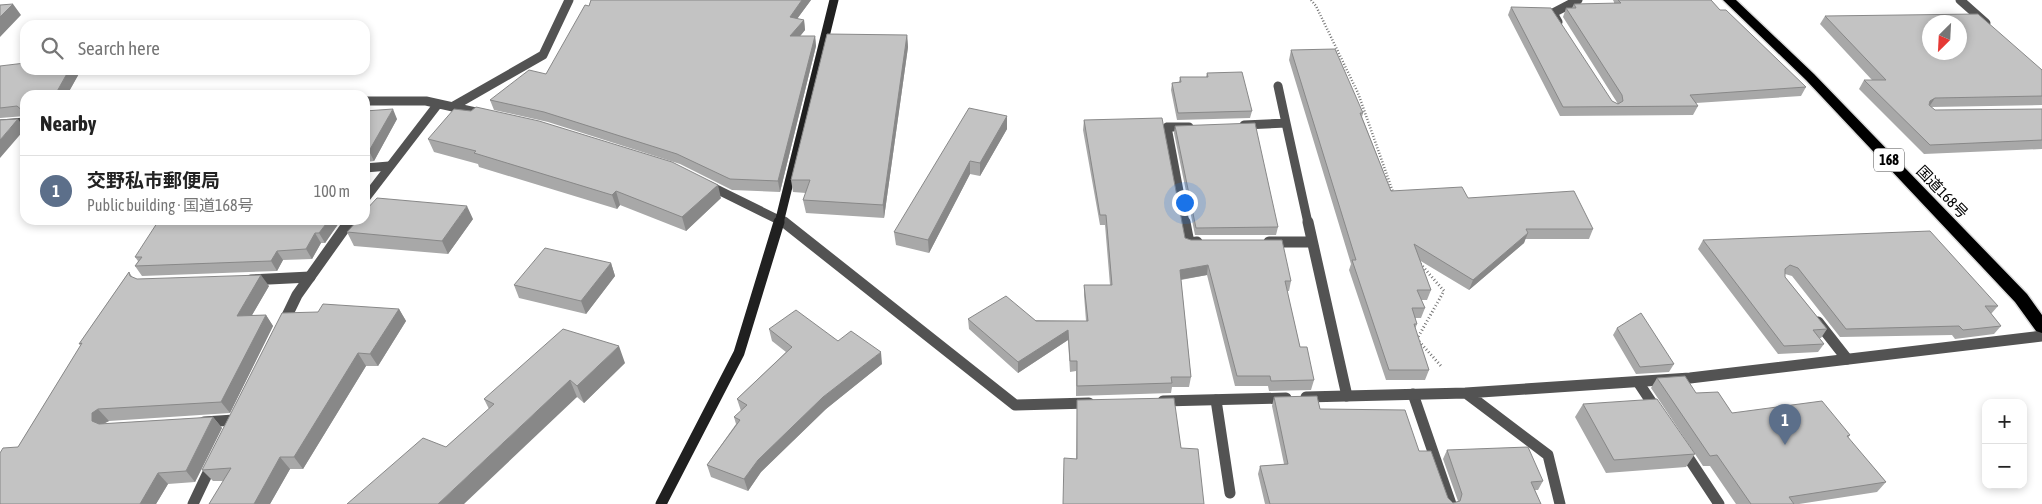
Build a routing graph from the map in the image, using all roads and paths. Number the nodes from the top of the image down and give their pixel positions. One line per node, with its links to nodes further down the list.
1 (570, 0): 12 (street)
2 (834, 0): 24 (street)
3 (1311, 0): 23 (path)
4 (1578, 0): 8 (street)
5 (1729, 0): 33 (highway, 国道168号 / 168)
6 (1960, 0): 7 (street)
7 (1990, 26)
8 (1563, 29)
9 (1278, 86): 16 (street)
10 (370, 101): 11 (street)
11 (438, 104): 12 (street); 19 (street)
12 (452, 107): 13 (street)
13 (490, 115)
14 (20, 122): 15 (street)
15 (0, 124)
16 (1286, 124): 17 (street); 28 (street)
17 (1236, 125)
18 (1196, 126): 26 (street)
19 (389, 166): 20 (street); 22 (street)
20 (370, 168)
21 (695, 178): 24 (street)
22 (370, 193)
23 (1395, 198)
24 (780, 219): 43 (street); 51 (street)
25 (346, 225): 30 (street)
26 (1208, 242)
27 (1254, 242): 28 (street)
28 (1311, 242): 40 (street)
29 (1416, 258): 38 (path)
30 (310, 277): 31 (street); 34 (street)
31 (242, 280)
32 (1810, 312): 36 (street)
33 (2042, 327)
34 (279, 331)
35 (2042, 336): 36 (street)
36 (1846, 359): 37 (street)
37 (1638, 382): 38 (street); 46 (street)
38 (1466, 393): 39 (street); 53 (street)
39 (1413, 394): 40 (street); 52 (street)
40 (1347, 396): 41 (street)
41 (1216, 400): 42 (street); 49 (street)
42 (1150, 402)
43 (1102, 403)
44 (234, 420): 45 (street)
45 (196, 422)
46 (1665, 422)
47 (1676, 439): 54 (street)
48 (217, 455): 50 (street)
49 (1230, 493)
50 (193, 504)
51 (660, 504)
52 (1451, 504)
53 (1560, 504)
54 (1719, 504)

